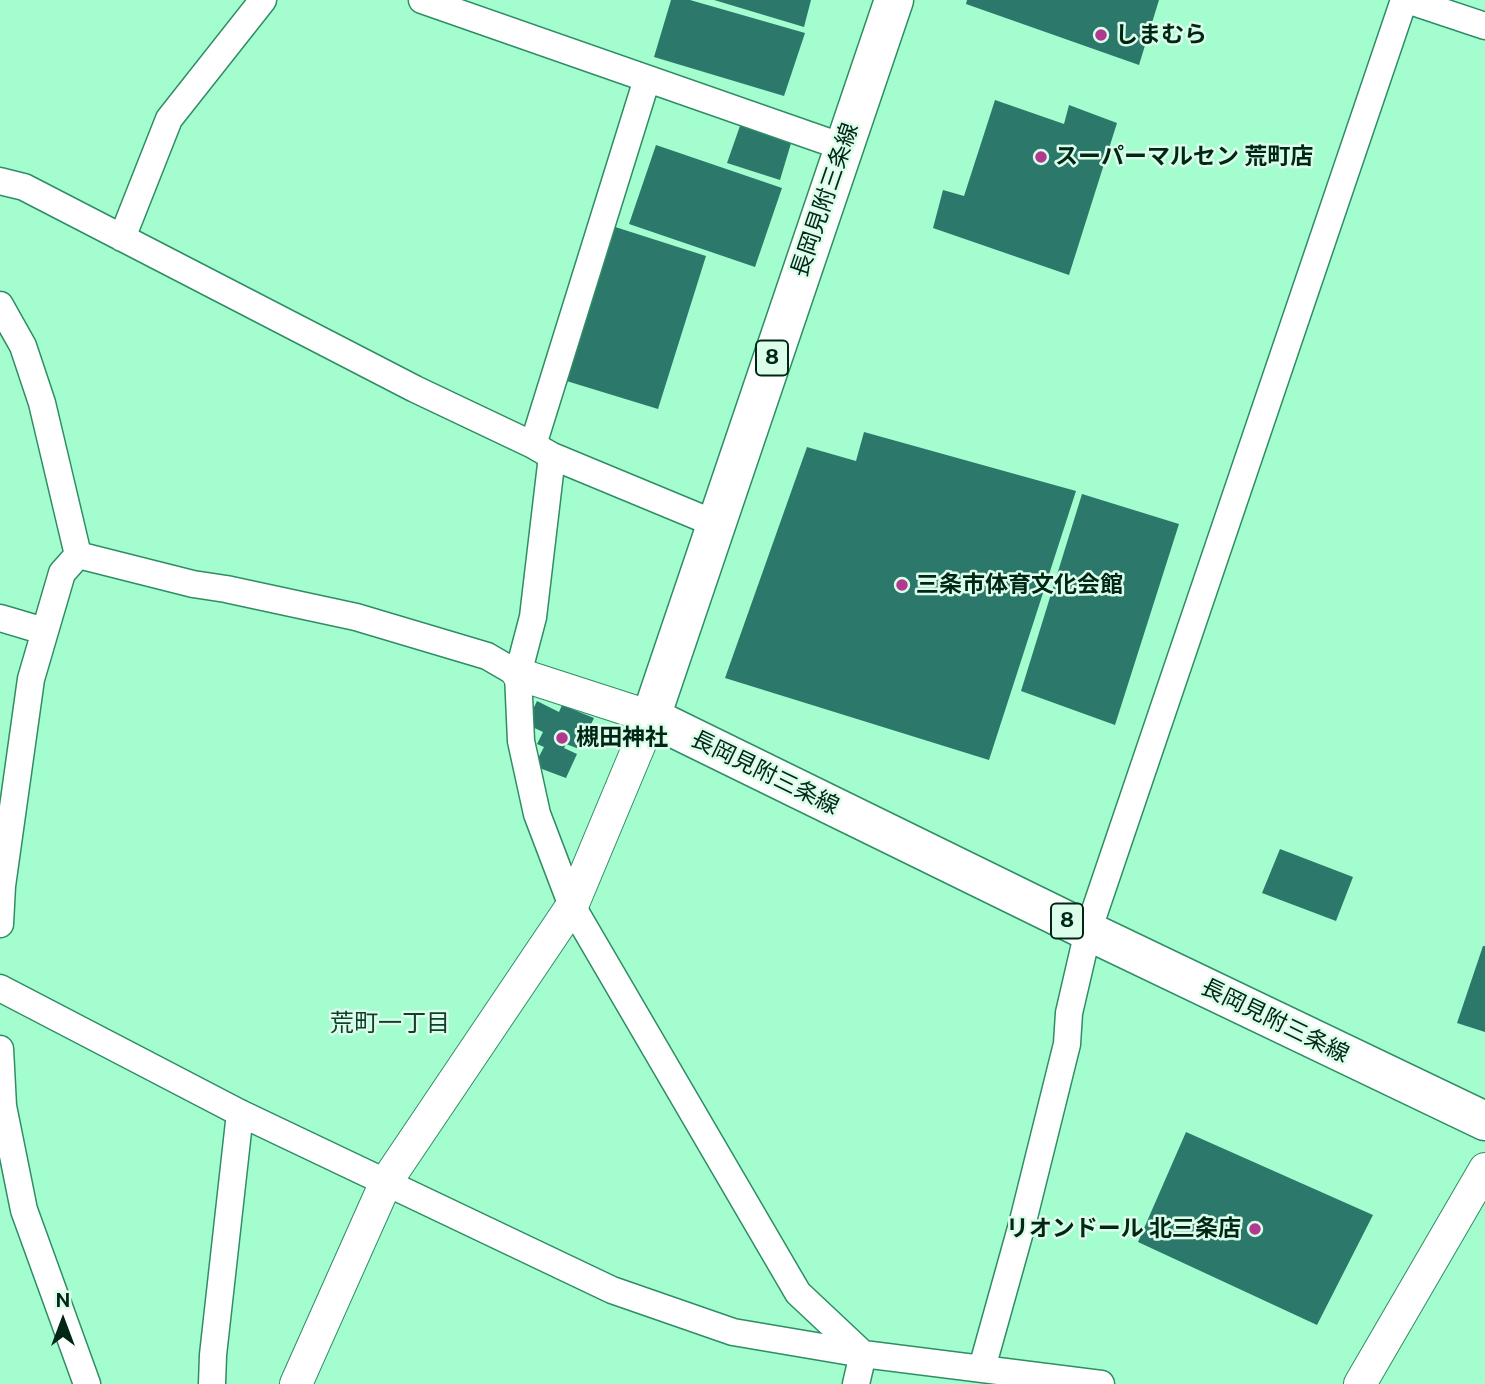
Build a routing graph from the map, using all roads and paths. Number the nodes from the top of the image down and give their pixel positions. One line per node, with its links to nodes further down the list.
1 (263, 0): 9 (street)
2 (894, 0): 7 (main road, 長岡見附三条線 / 8)
3 (1406, 0): 5 (street); 21 (street)
4 (427, 1): 6 (street)
5 (1485, 26)
6 (647, 79): 7 (street); 11 (street)
7 (843, 147): 12 (main road, 長岡見附三条線 / 8)
8 (0, 181): 9 (street)
9 (122, 238): 11 (street)
10 (0, 305): 13 (street)
11 (543, 451): 12 (street); 16 (street)
12 (716, 524): 17 (main road, 長岡見附三条線 / 8)
13 (78, 555): 15 (street); 16 (street)
14 (0, 618): 15 (street)
15 (44, 631): 18 (street)
16 (518, 674): 17 (street); 19 (street)
17 (651, 717): 19 (street); 21 (main road, 長岡見附三条線 / 8)
18 (1, 886): 20 (street)
19 (572, 906): 27 (street); 28 (street)
20 (0, 924)
21 (1088, 931): 25 (main road, 長岡見附三条線 / 8); 29 (street)
22 (0, 988): 24 (street)
23 (0, 1049): 30 (street)
24 (240, 1113): 27 (street); 31 (street)
25 (1485, 1121)
26 (1485, 1169): 35 (street)
27 (386, 1182): 28 (street); 32 (street)
28 (863, 1354): 29 (street); 33 (street)
29 (982, 1368): 34 (street)
30 (87, 1384)
31 (212, 1384)
32 (296, 1384)
33 (856, 1384)
34 (1101, 1384)
35 (1360, 1384)

